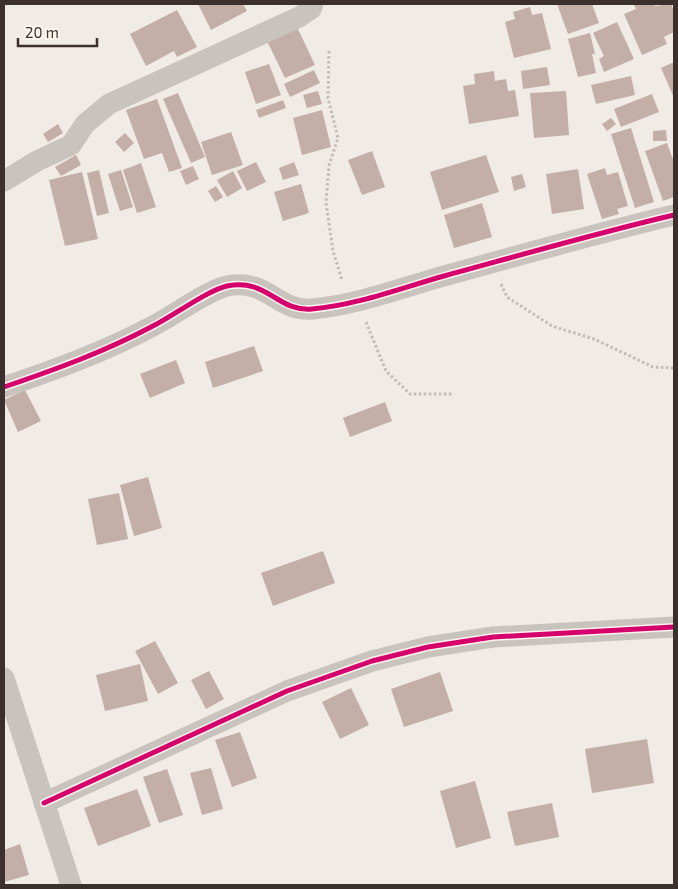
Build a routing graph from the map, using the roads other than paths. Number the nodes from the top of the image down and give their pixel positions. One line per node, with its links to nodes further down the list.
1 (313, 4): 2 (street)
2 (4, 181)
3 (674, 215): 4 (street)
4 (4, 387)
5 (674, 627): 7 (street)
6 (4, 678): 7 (street)
7 (44, 803): 8 (street)
8 (71, 885)

